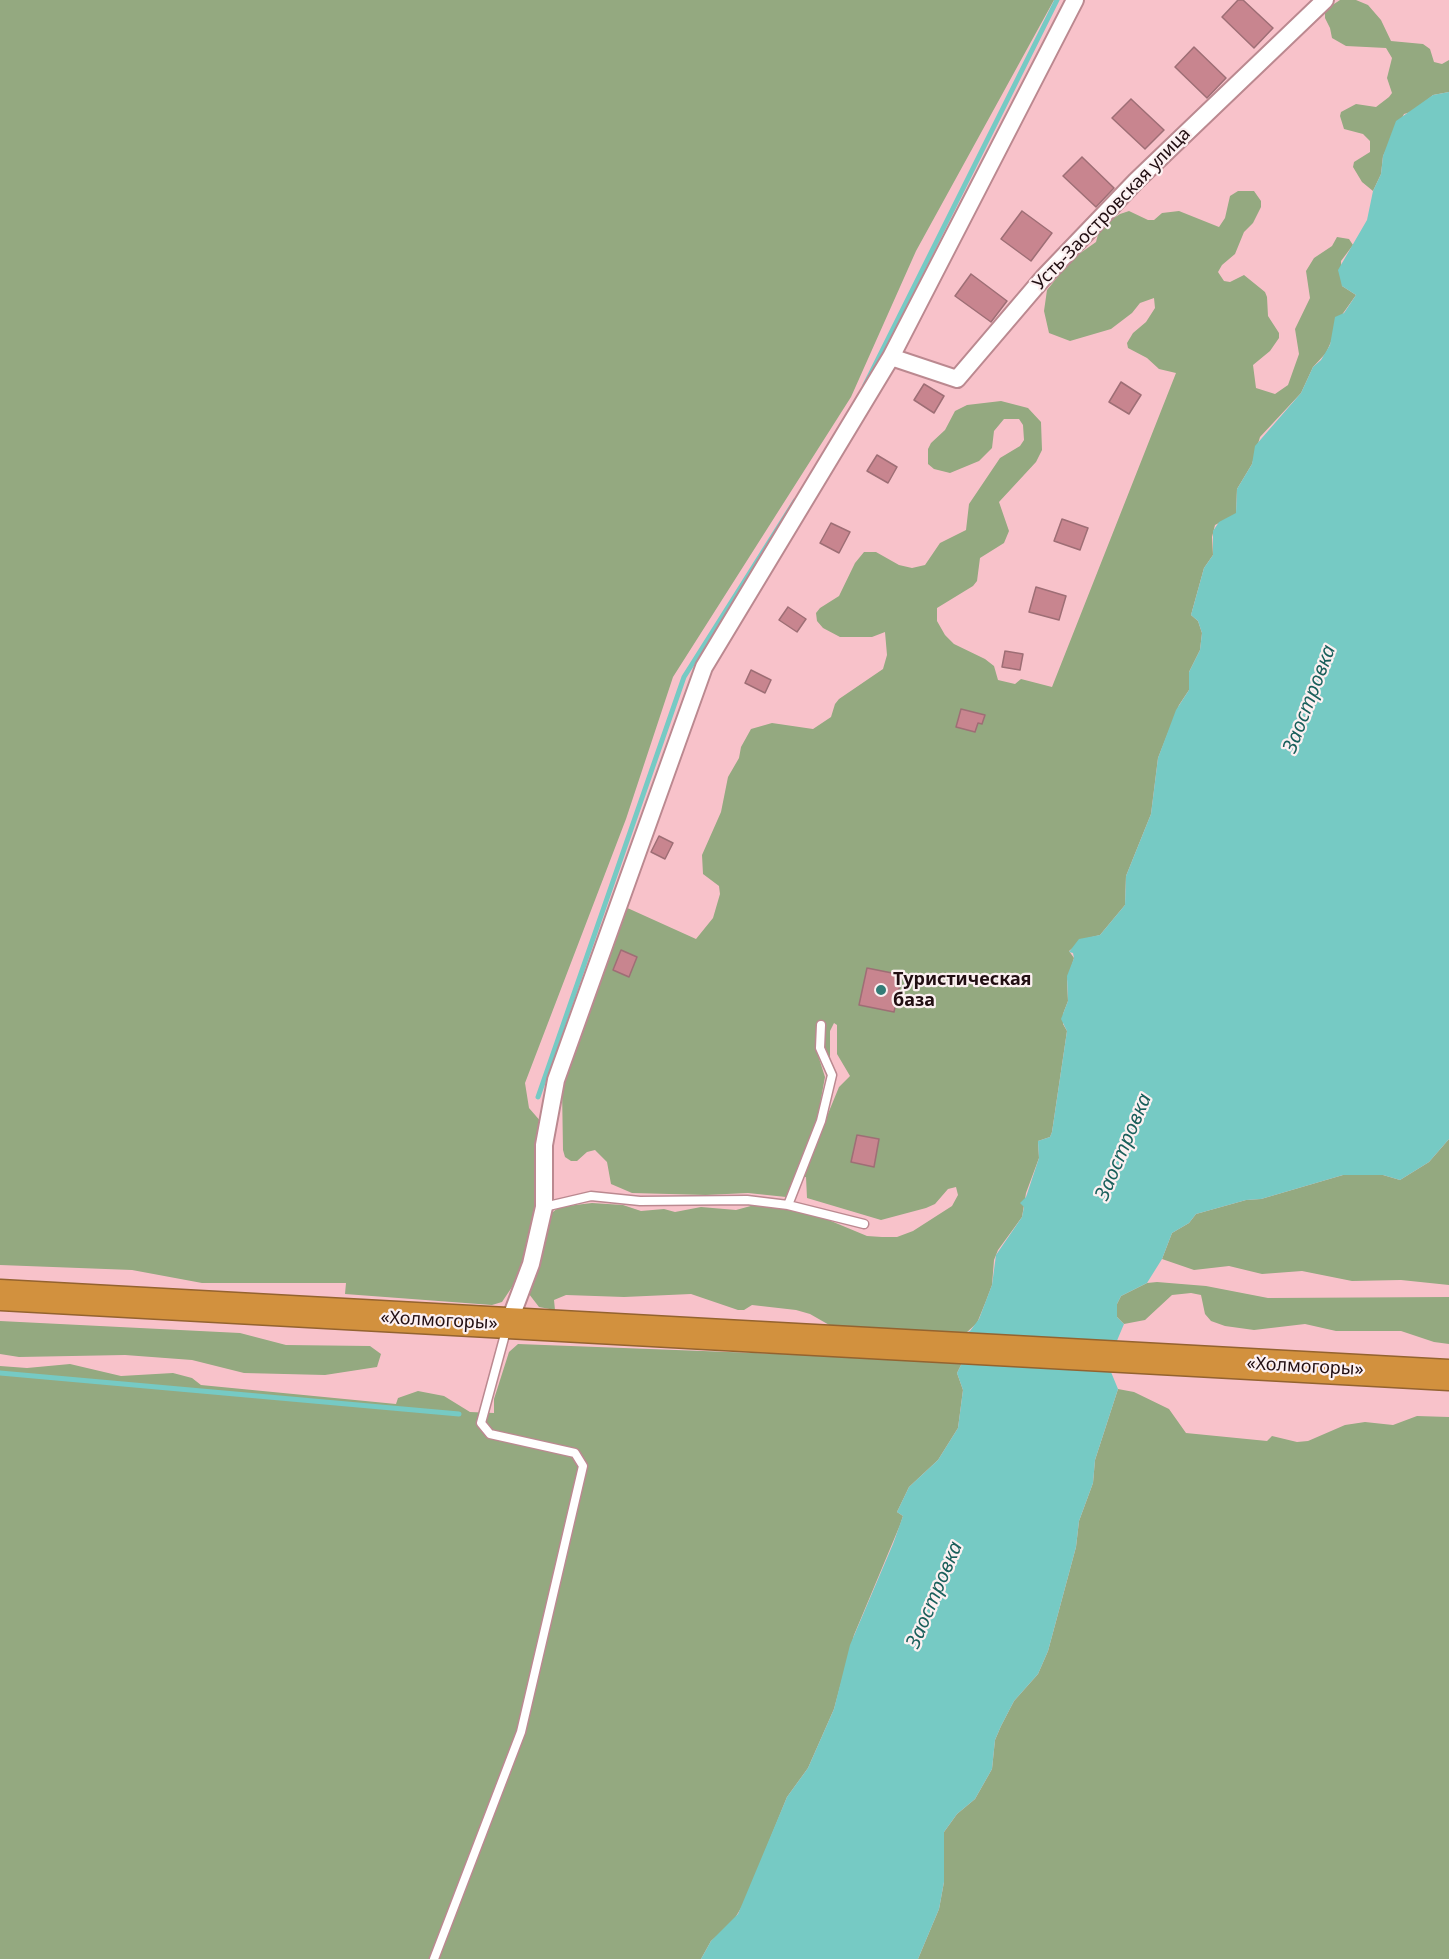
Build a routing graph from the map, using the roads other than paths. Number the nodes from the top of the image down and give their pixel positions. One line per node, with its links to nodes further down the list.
1 (1075, 0): 3 (street)
2 (1325, 0): 3 (street, Усть-Заостровская улица)
3 (891, 357): 6 (street)
4 (820, 1025): 5 (lane)
5 (788, 1205): 6 (lane); 7 (lane)
6 (544, 1207): 9 (street)
7 (864, 1224)
8 (0, 1295): 9 (highway, «Холмогоры»)
9 (508, 1325): 10 (highway, «Холмогоры»); 11 (lane)
10 (1449, 1375)
11 (434, 1959)

